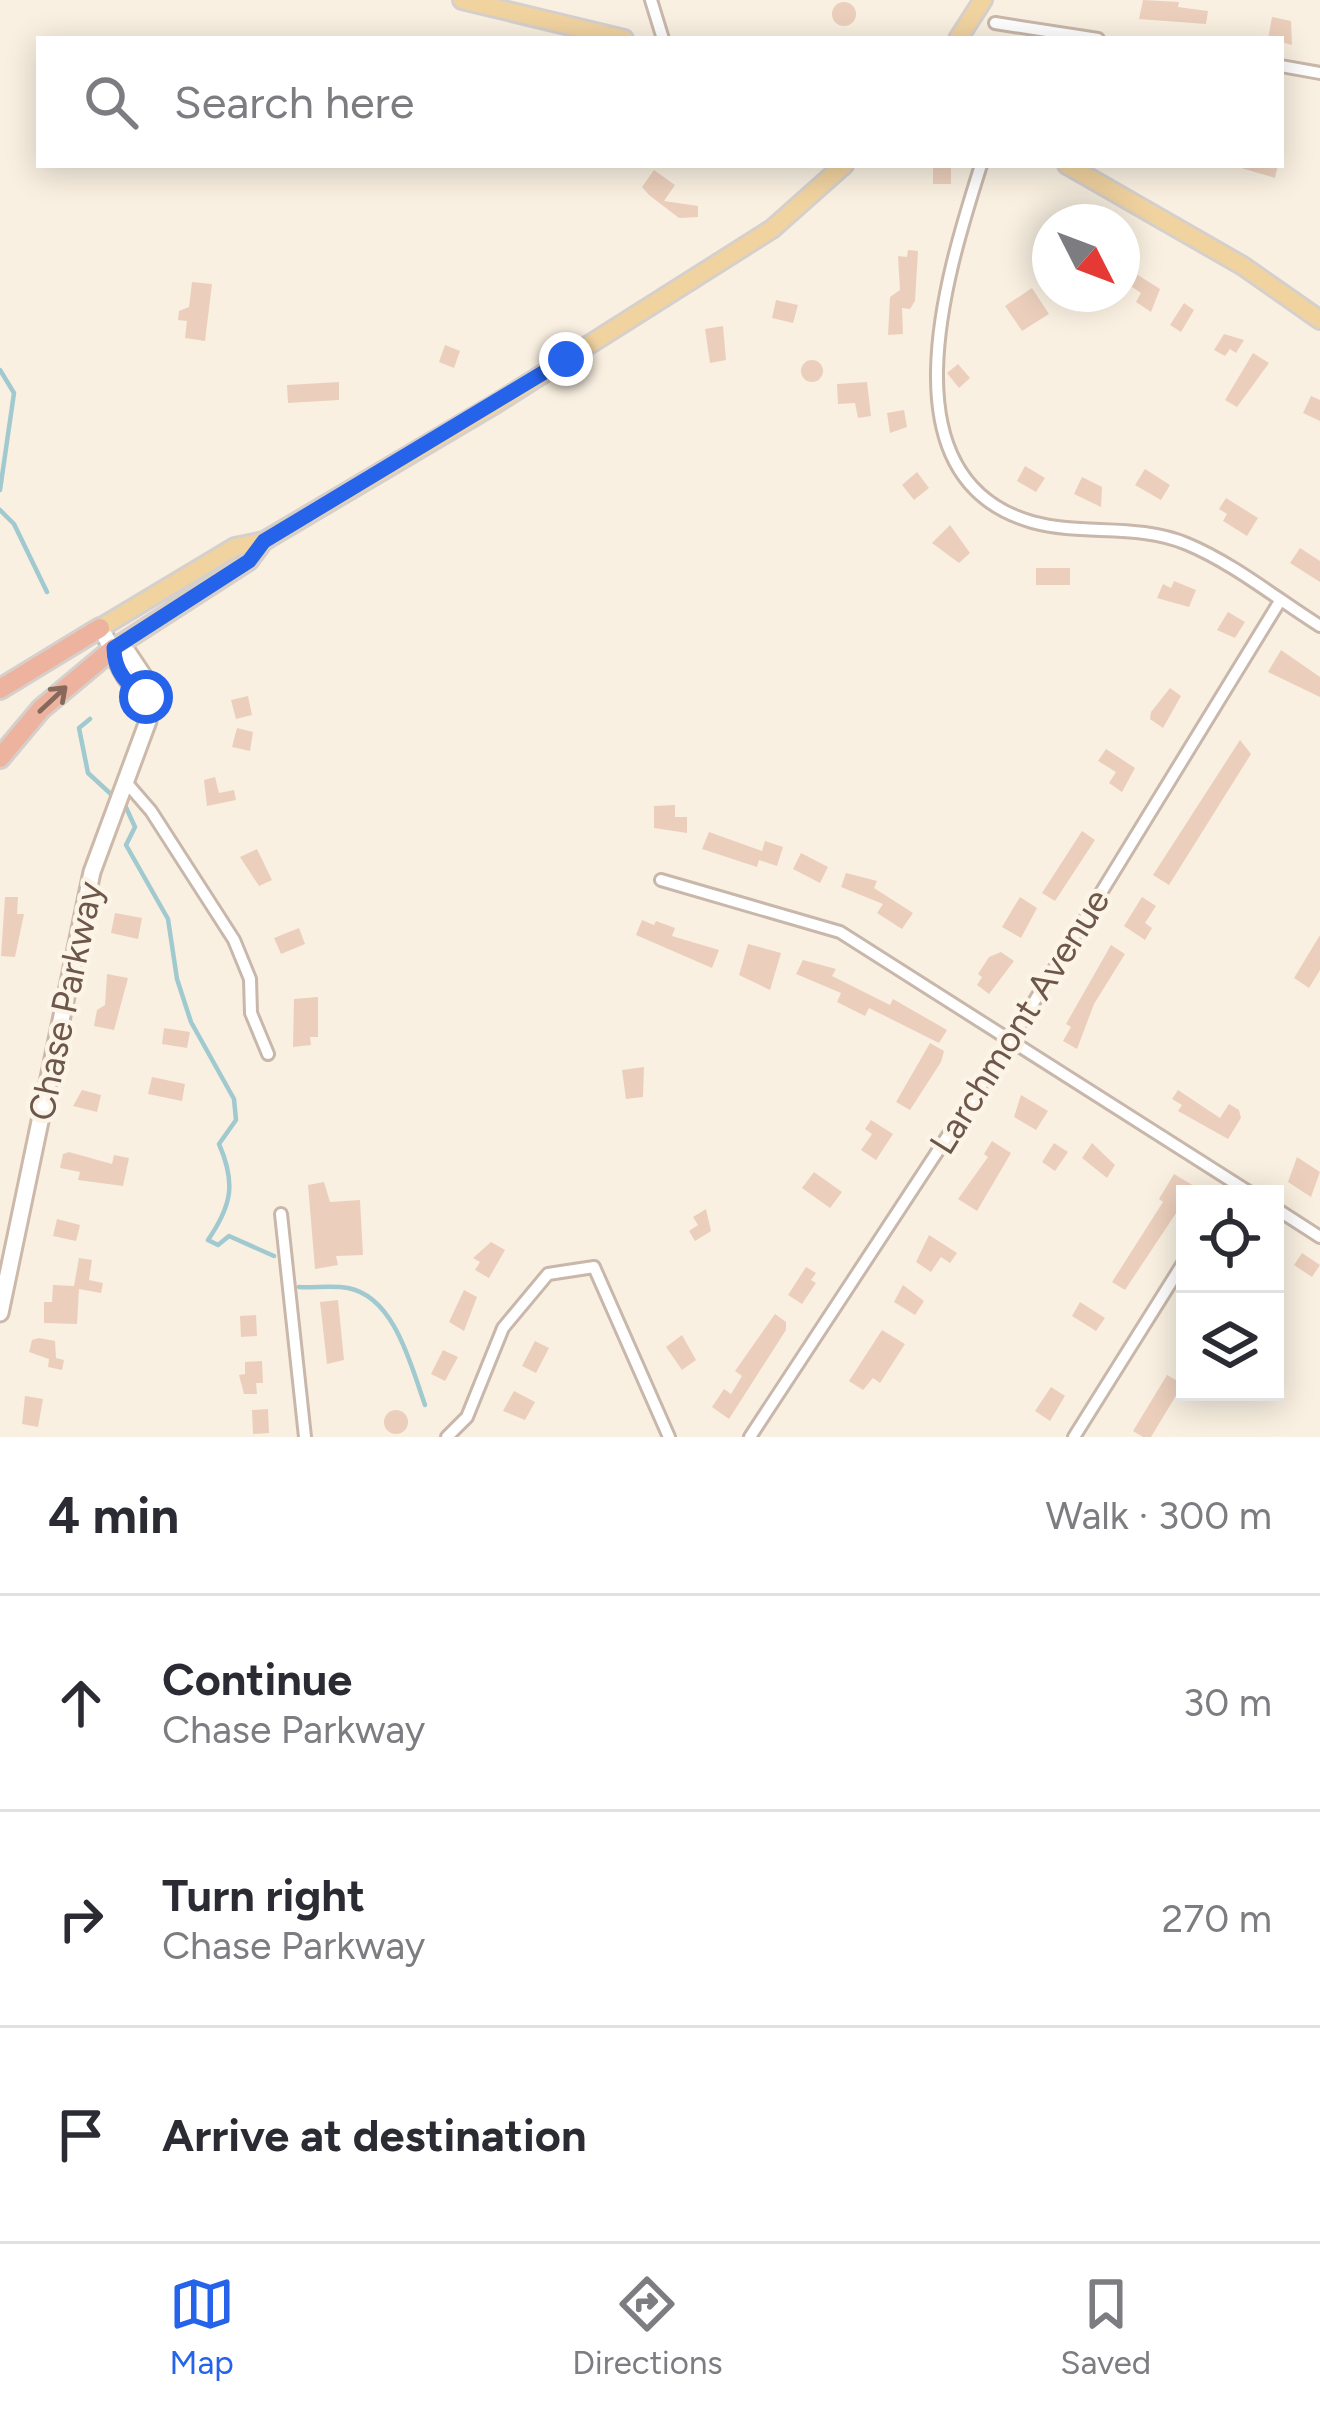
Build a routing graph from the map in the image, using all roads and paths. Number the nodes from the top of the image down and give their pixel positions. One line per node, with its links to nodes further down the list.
1 (462, 0): 5 (main road)
2 (651, 0): 6 (street)
3 (983, 0): 7 (main road)
4 (995, 23): 8 (street)
5 (612, 36)
6 (662, 36)
7 (960, 36)
8 (1079, 36)
9 (1284, 67): 10 (street)
10 (1320, 73)
11 (841, 168): 15 (main road)
12 (980, 168): 16 (street)
13 (1072, 168): 14 (main road)
14 (1320, 320)
15 (264, 541): 18 (main road); 19 (main road)
16 (1280, 601): 17 (street); 24 (street, Larchmont Avenue)
17 (1320, 626)
18 (100, 628): 19 (main road, Chase Parkway); 20 (highway)
19 (114, 648): 21 (highway, one-way to 19); 22 (main road, Chase Parkway)
20 (0, 688)
21 (0, 758)
22 (120, 793): 25 (street); 31 (main road, Chase Parkway)
23 (661, 880): 24 (street)
24 (1010, 1041): 26 (street); 35 (street, Larchmont Avenue)
25 (268, 1054)
26 (1226, 1185)
27 (281, 1214): 32 (street)
28 (1284, 1214): 29 (street)
29 (1320, 1237)
30 (1176, 1274): 36 (street)
31 (0, 1313)
32 (305, 1437)
33 (447, 1437): 34 (street)
34 (669, 1437)
35 (750, 1437)
36 (1075, 1437)

